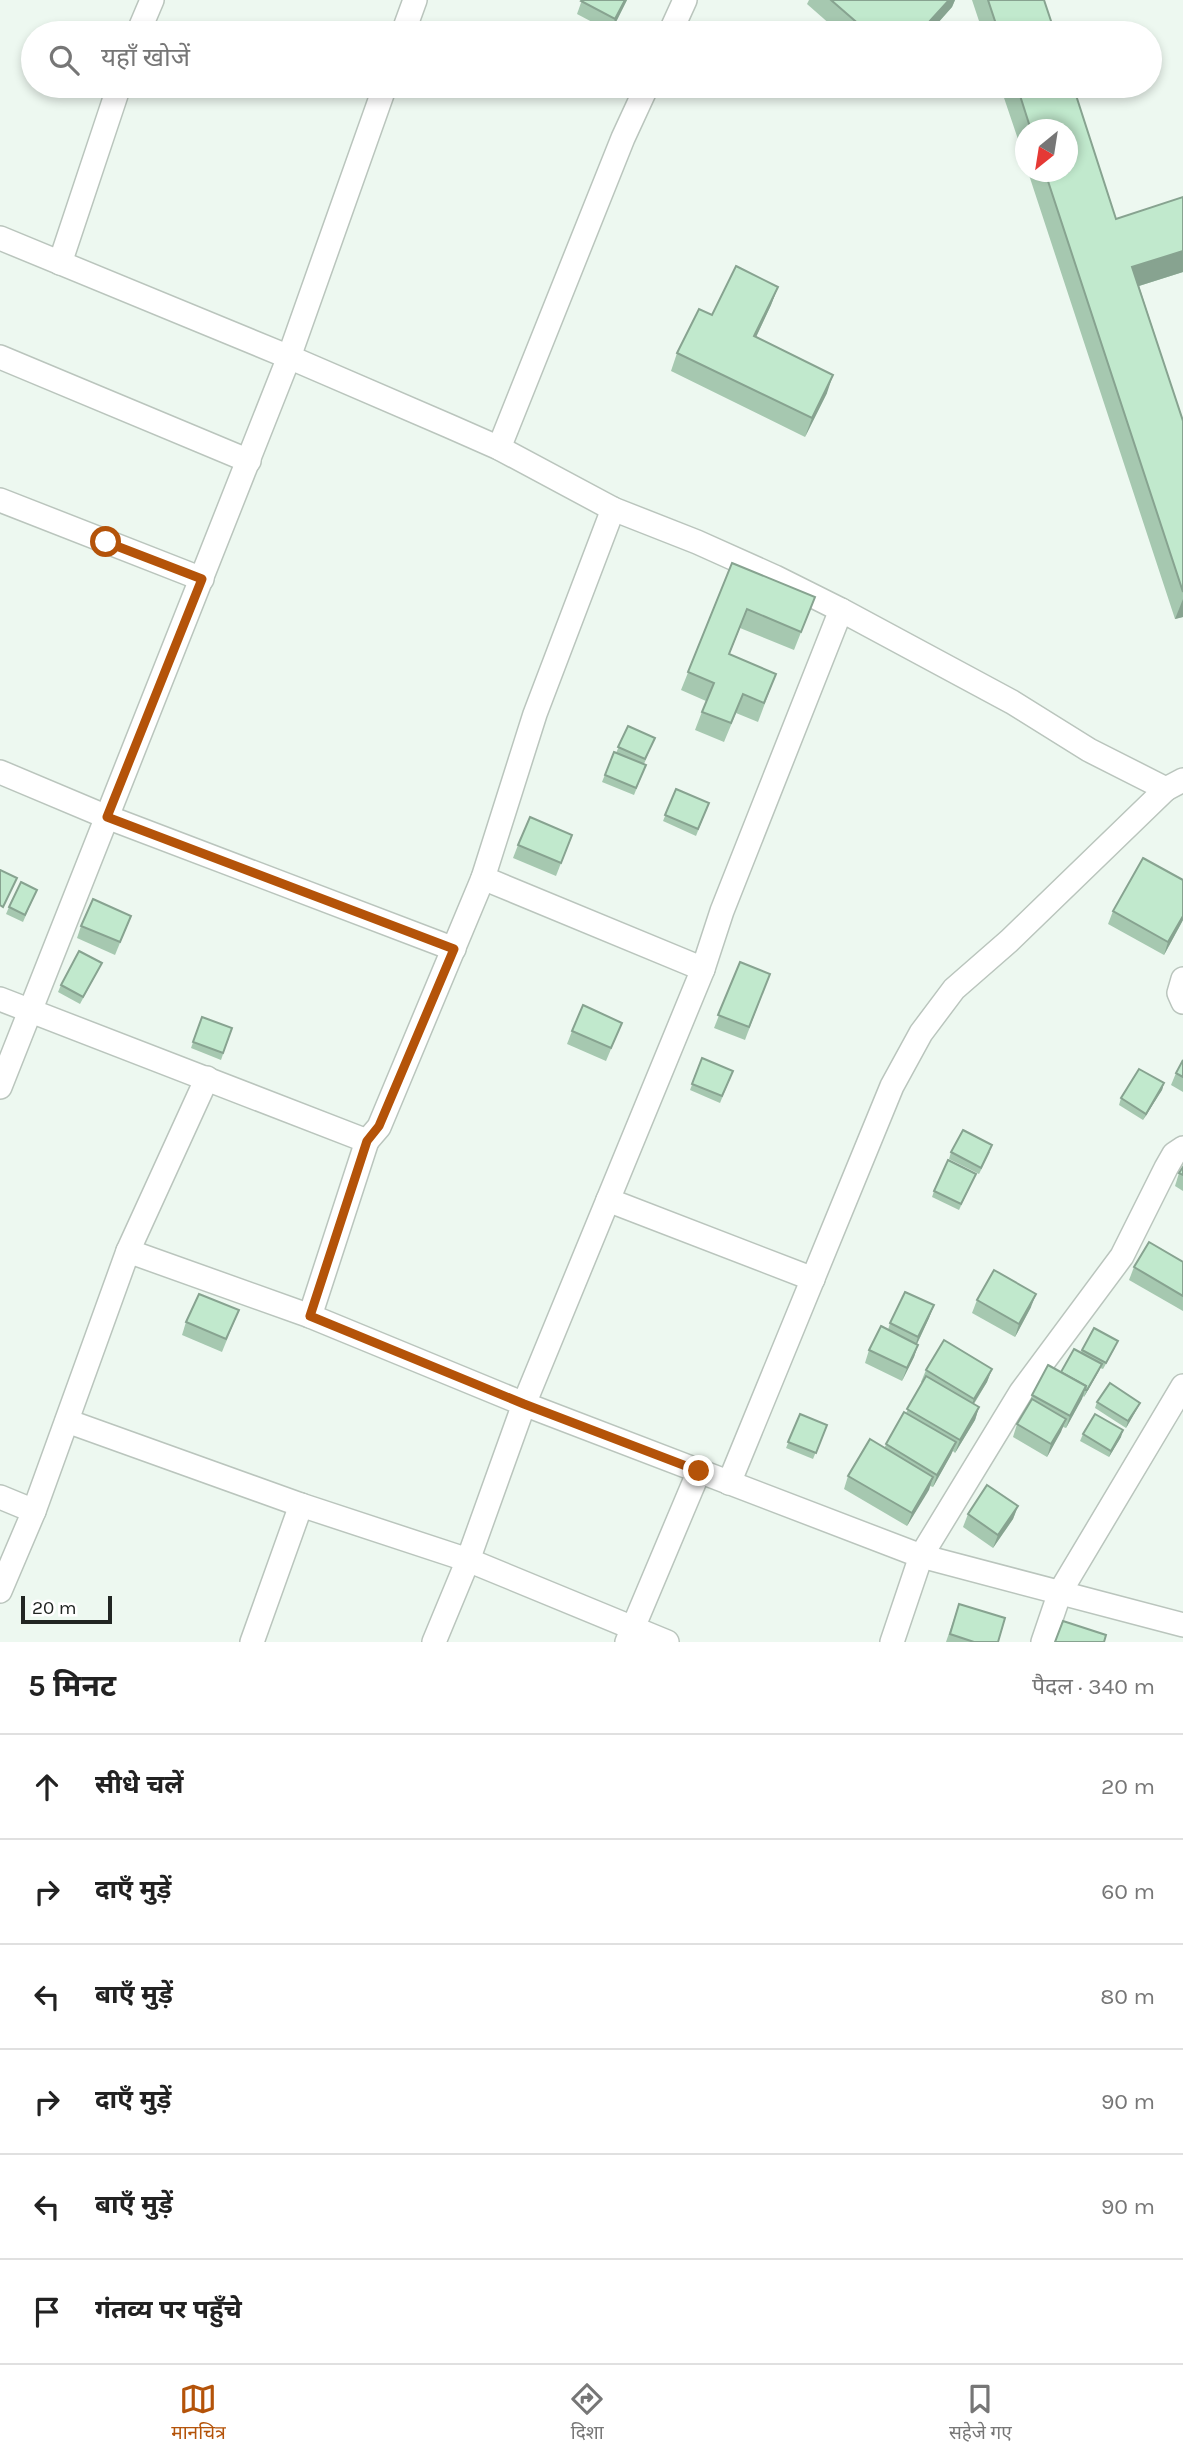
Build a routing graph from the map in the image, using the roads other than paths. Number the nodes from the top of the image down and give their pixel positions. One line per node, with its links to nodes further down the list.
1 (152, 0): 4 (street)
2 (415, 0): 5 (street)
3 (685, 0): 6 (street)
4 (143, 21)
5 (407, 21)
6 (675, 21)
7 (115, 98): 11 (street)
8 (381, 98): 13 (street)
9 (641, 98): 14 (street)
10 (0, 238): 11 (street)
11 (60, 263): 13 (street)
12 (0, 357): 15 (street)
13 (289, 357): 14 (street); 15 (street)
14 (499, 448): 17 (street)
15 (248, 461): 18 (street)
16 (0, 500): 18 (street)
17 (613, 509): 19 (street); 23 (street)
18 (202, 579): 22 (street)
19 (841, 610): 21 (street); 25 (street)
20 (0, 772): 22 (street)
21 (1175, 784): 36 (street)
22 (107, 817): 24 (street); 29 (street)
23 (483, 878): 24 (street); 25 (street)
24 (454, 949): 32 (street)
25 (702, 969): 34 (street)
26 (1183, 979): 28 (street)
27 (0, 999): 29 (street)
28 (1183, 1002)
29 (30, 1011): 30 (street); 31 (street)
30 (207, 1078): 32 (street); 35 (street)
31 (0, 1087)
32 (367, 1141): 37 (street)
33 (1183, 1148): 46 (street)
34 (608, 1199): 36 (street); 39 (street)
35 (128, 1251): 37 (street); 40 (street)
36 (813, 1279): 42 (street)
37 (310, 1316): 39 (street)
38 (1183, 1386): 49 (street)
39 (524, 1404): 41 (street); 47 (street)
40 (66, 1421): 44 (street); 45 (street)
41 (699, 1471): 42 (street); 51 (street)
42 (729, 1483): 46 (street)
43 (0, 1497): 45 (street)
44 (301, 1505): 47 (street); 52 (street)
45 (34, 1511): 48 (street)
46 (921, 1556): 49 (street); 55 (street)
47 (468, 1560): 51 (street); 53 (street)
48 (0, 1591)
49 (1060, 1592): 50 (street); 56 (street)
50 (1179, 1625)
51 (630, 1635): 54 (street)
52 (252, 1642)
53 (434, 1642)
54 (667, 1642)
55 (892, 1642)
56 (1042, 1642)

